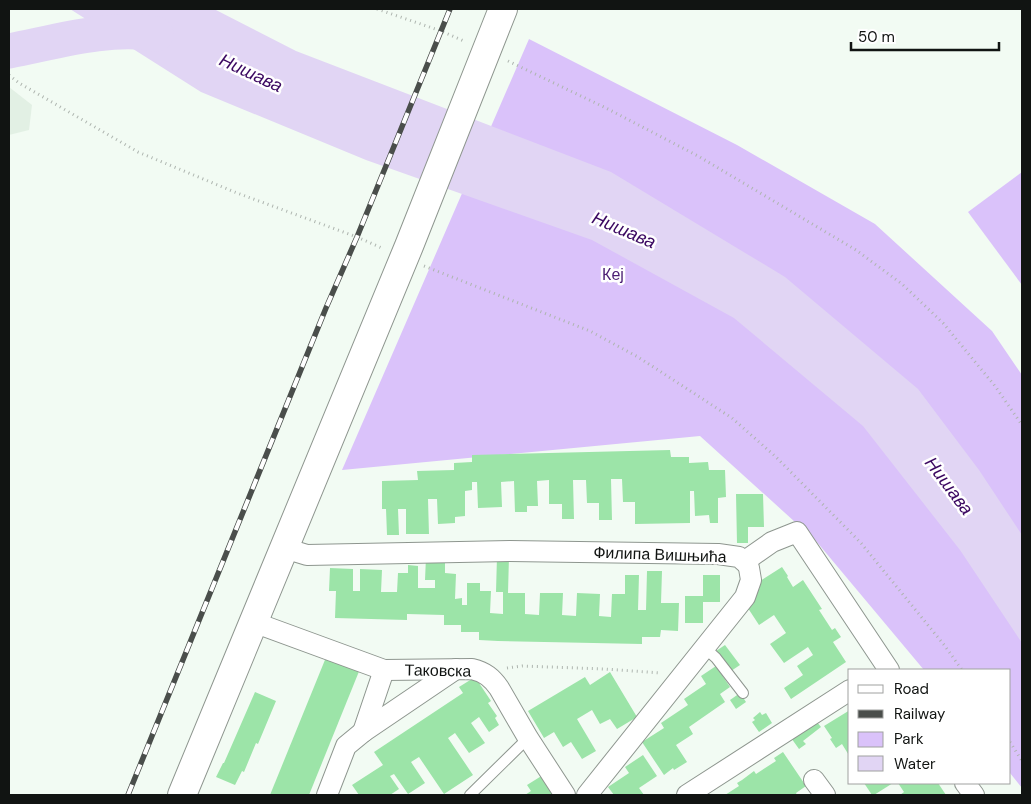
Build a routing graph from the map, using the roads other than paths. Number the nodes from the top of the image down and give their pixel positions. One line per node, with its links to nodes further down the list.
1 (503, 9): 2 (street)
2 (284, 548): 3 (street, Филипа Вишњића); 4 (street)
3 (745, 561): 5 (street, Филипа Вишњића); 7 (street)
4 (253, 622): 8 (street, Таковска); 14 (street)
5 (704, 647): 10 (lane); 18 (street, Филипа Вишњића)
6 (456, 669): 8 (street, Таковска); 11 (street); 12 (street, Таковска)
7 (885, 669)
8 (384, 670): 11 (street)
9 (848, 691): 19 (street)
10 (744, 693)
11 (364, 732): 15 (street)
12 (528, 738): 16 (lane); 17 (street, Таковска)
13 (966, 784): 20 (street)
14 (182, 795)
15 (327, 795)
16 (470, 795)
17 (565, 795)
18 (587, 795)
19 (687, 795)
20 (974, 795)

